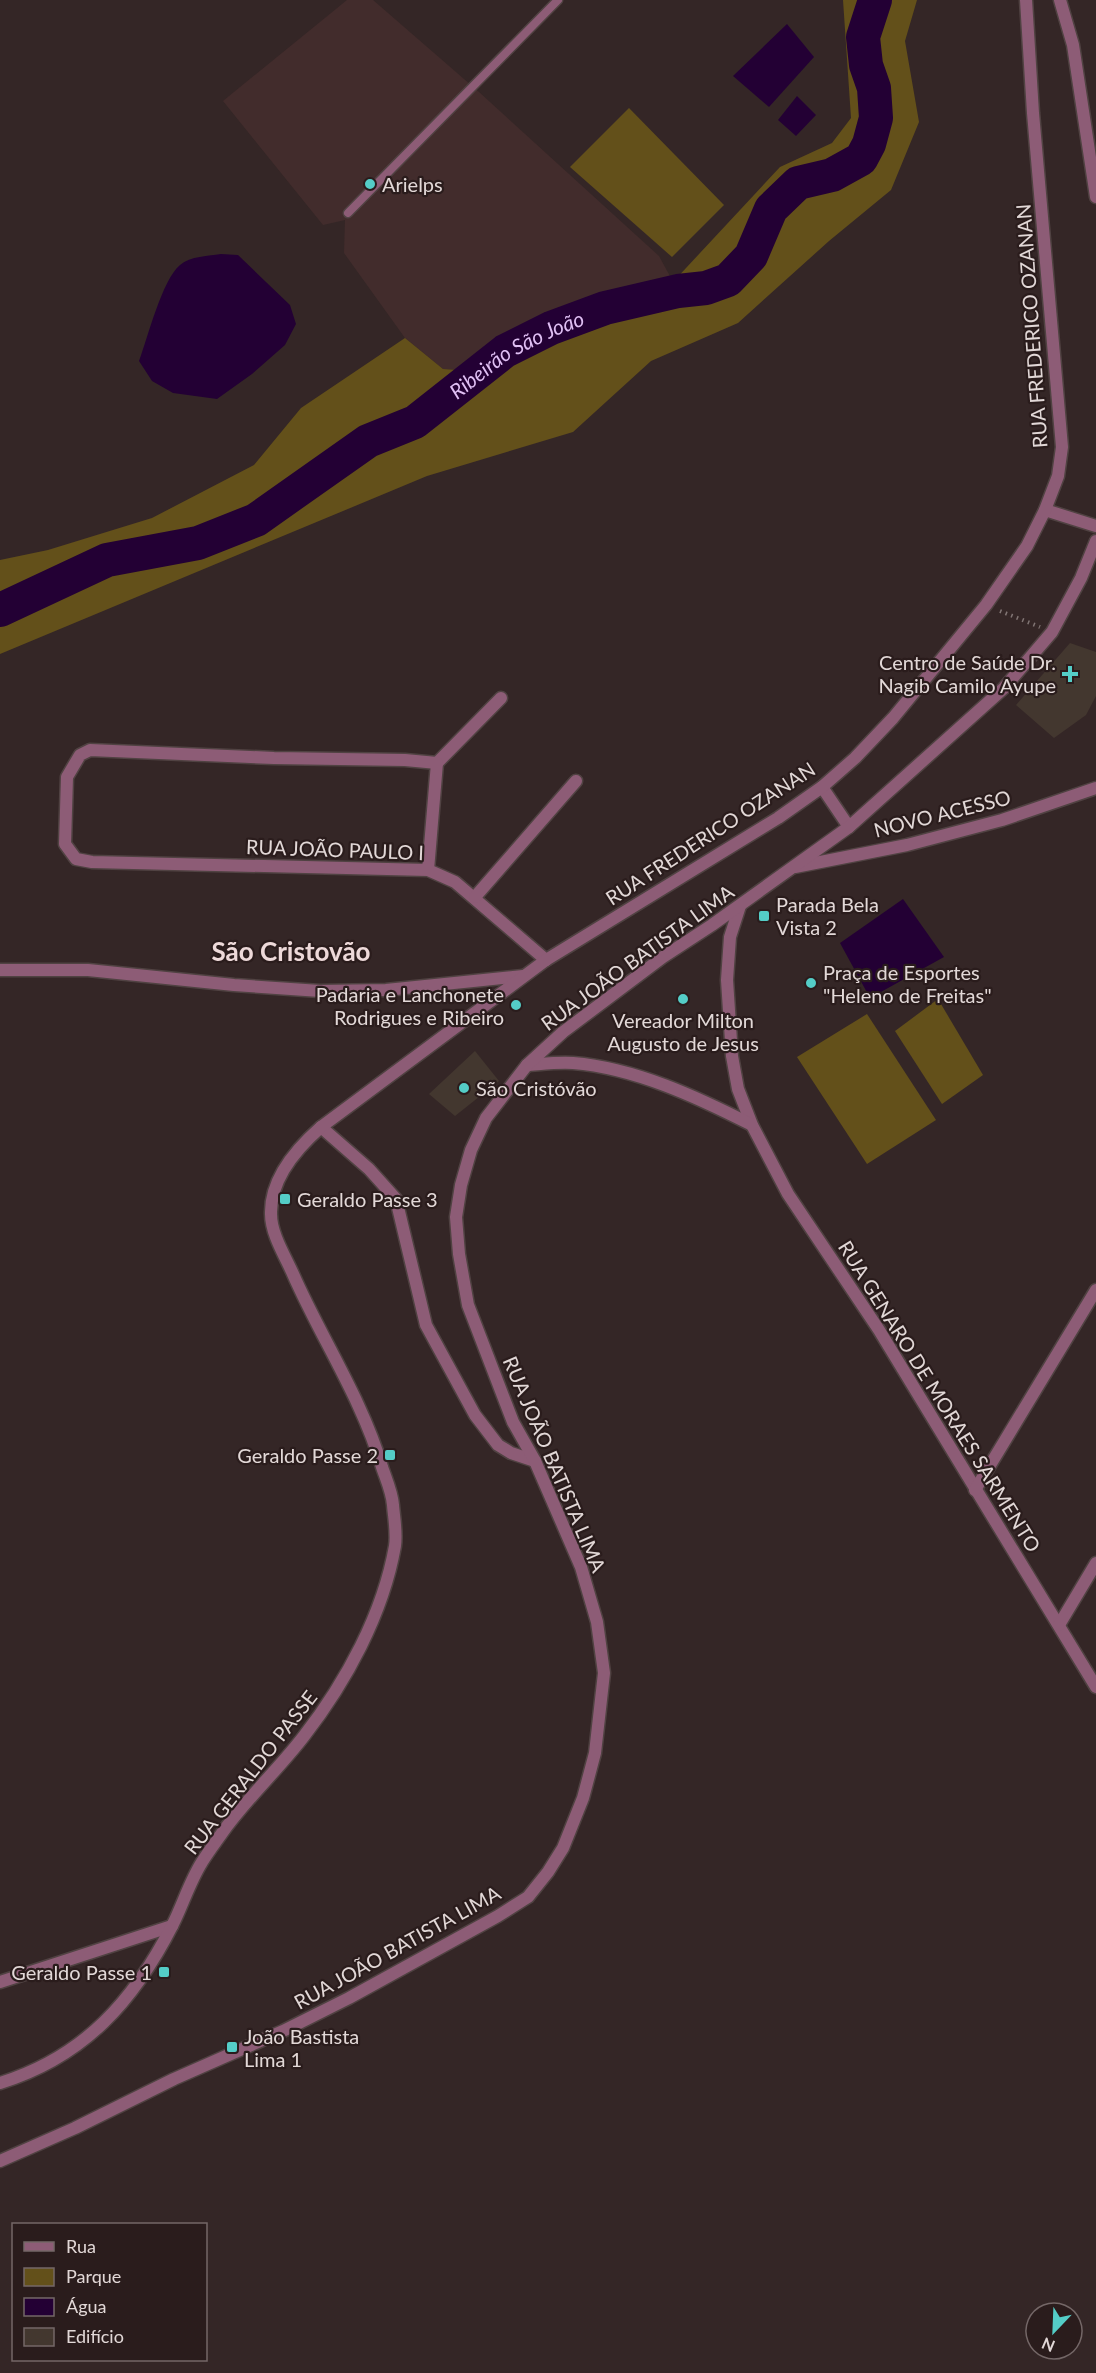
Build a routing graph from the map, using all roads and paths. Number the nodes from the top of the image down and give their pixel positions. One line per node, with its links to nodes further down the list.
1 (558, 0): 5 (lane)
2 (1026, 0): 6 (street, RUA FREDERICO OZANAN)
3 (1060, 0): 4 (street)
4 (1096, 197)
5 (348, 213)
6 (1045, 510): 7 (street); 9 (street, RUA FREDERICO OZANAN)
7 (1096, 526)
8 (1096, 541): 10 (street, RUA JOÃO BATISTA LIMA)
9 (986, 605): 10 (path); 14 (street, RUA FREDERICO OZANAN)
10 (1052, 632): 16 (street, RUA JOÃO BATISTA LIMA)
11 (501, 698): 12 (street)
12 (437, 763): 18 (street); 18 (street, RUA JOÃO PAULO I)
13 (576, 781): 19 (street)
14 (822, 787): 16 (street); 21 (street, RUA FREDERICO OZANAN)
15 (1096, 788): 17 (street, NOVO ACESSO)
16 (849, 827): 17 (street, RUA JOÃO BATISTA LIMA)
17 (795, 867): 20 (street, RUA JOÃO BATISTA LIMA)
18 (428, 870): 19 (street, RUA JOÃO PAULO I)
19 (475, 897): 21 (street, RUA JOÃO PAULO I)
20 (740, 906): 24 (street, RUA JOÃO BATISTA LIMA); 25 (street, RUA GENARO DE MORAES SARMENTO)
21 (546, 960): 23 (street, RUA FREDERICO OZANAN)
22 (0, 970): 23 (street)
23 (524, 975): 26 (street, RUA FREDERICO OZANAN)
24 (526, 1065): 25 (street); 28 (street, RUA JOÃO BATISTA LIMA)
25 (752, 1125): 29 (street, RUA GENARO DE MORAES SARMENTO)
26 (321, 1127): 28 (street); 33 (street, RUA GERALDO PASSE)
27 (1096, 1290): 29 (street)
28 (535, 1461): 36 (street, RUA JOÃO BATISTA LIMA)
29 (975, 1490): 31 (street, RUA GENARO DE MORAES SARMENTO)
30 (1096, 1563): 31 (street)
31 (1059, 1625): 32 (street, RUA GENARO DE MORAES SARMENTO)
32 (1096, 1687)
33 (172, 1926): 34 (street); 35 (street, RUA GERALDO PASSE)
34 (0, 1982)
35 (0, 2083)
36 (0, 2161)

